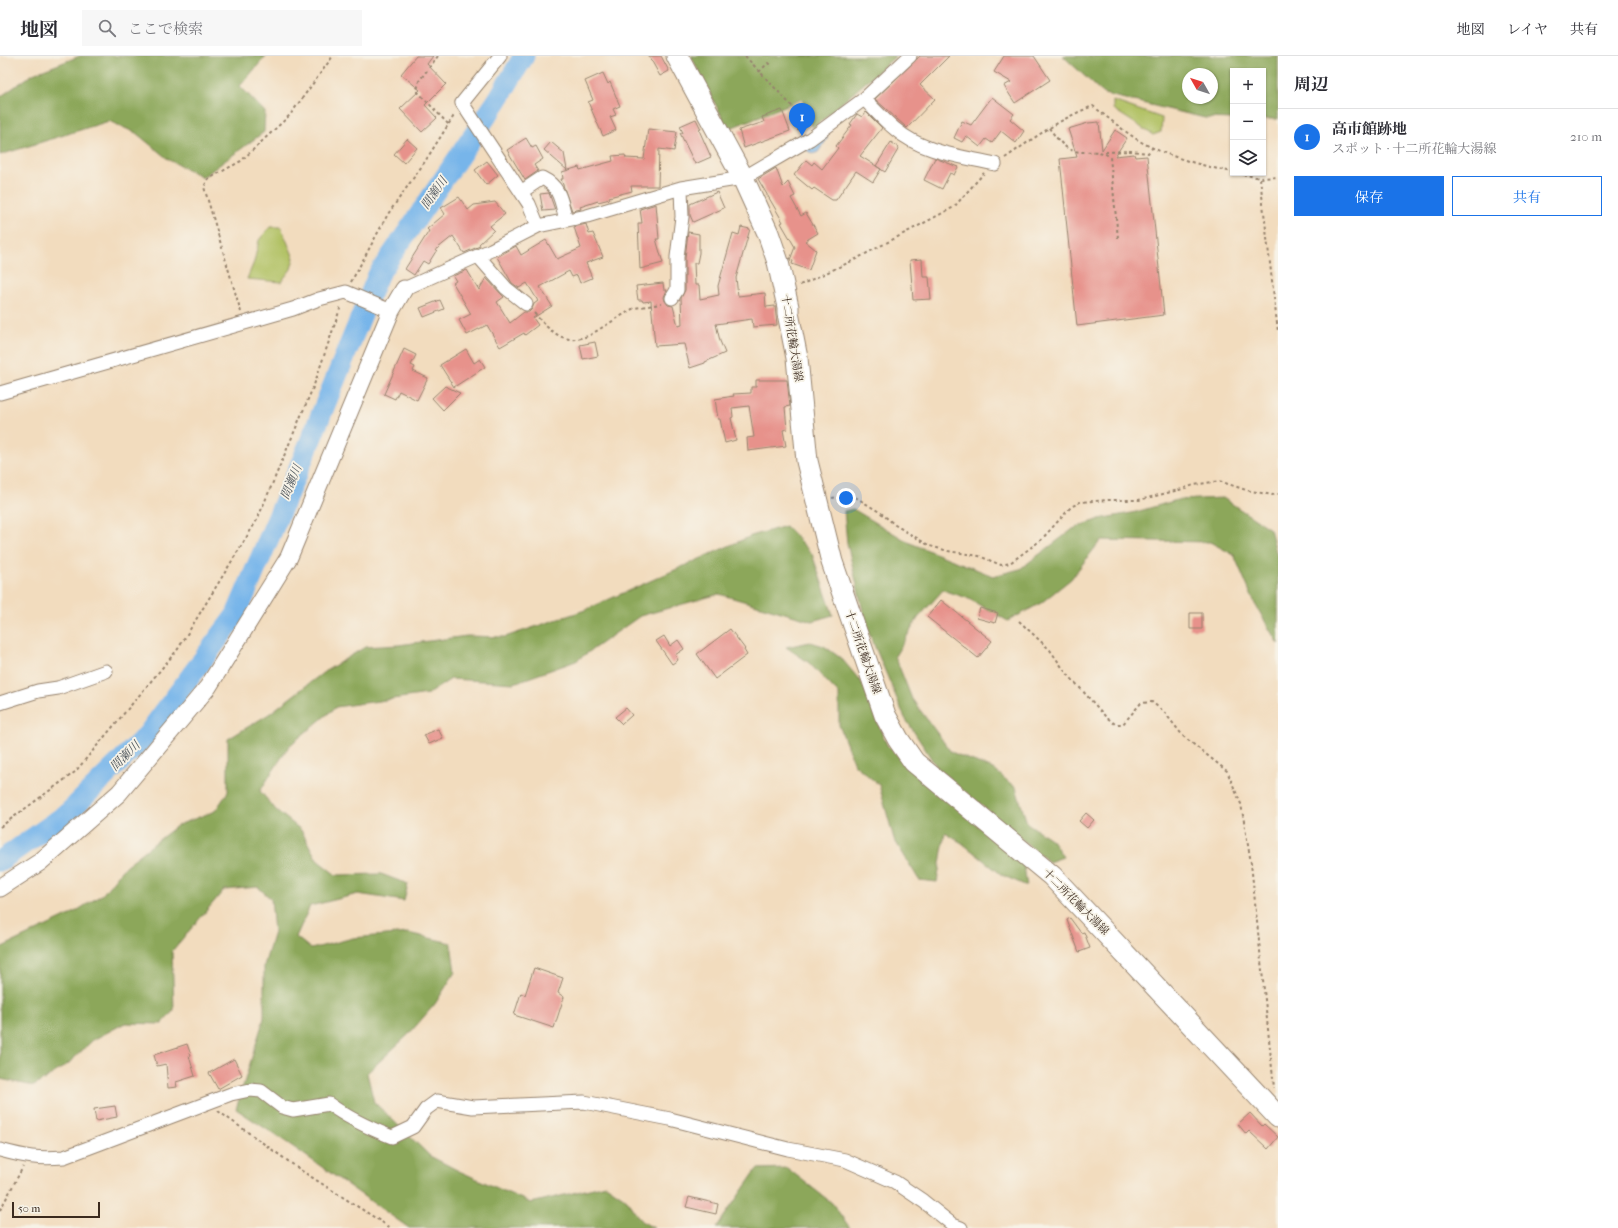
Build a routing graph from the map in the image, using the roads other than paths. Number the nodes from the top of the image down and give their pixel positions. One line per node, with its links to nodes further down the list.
1 (500, 56): 8 (street)
2 (677, 56): 6 (main road, 十二所花輪大湯線)
3 (910, 56): 4 (street)
4 (864, 98): 5 (street); 6 (street)
5 (995, 164)
6 (743, 178): 7 (street); 20 (main road, 十二所花輪大湯線)
7 (681, 188): 9 (street); 13 (street)
8 (521, 192): 9 (street); 10 (street)
9 (566, 220): 10 (street)
10 (538, 226): 11 (street)
11 (478, 256): 12 (street); 14 (street)
12 (404, 289): 15 (street)
13 (672, 298)
14 (526, 304)
15 (387, 309): 16 (street); 19 (street)
16 (0, 393)
17 (106, 671): 18 (street)
18 (0, 703)
19 (0, 888)
20 (1273, 1112)
21 (0, 1150): 22 (street)
22 (960, 1228)

